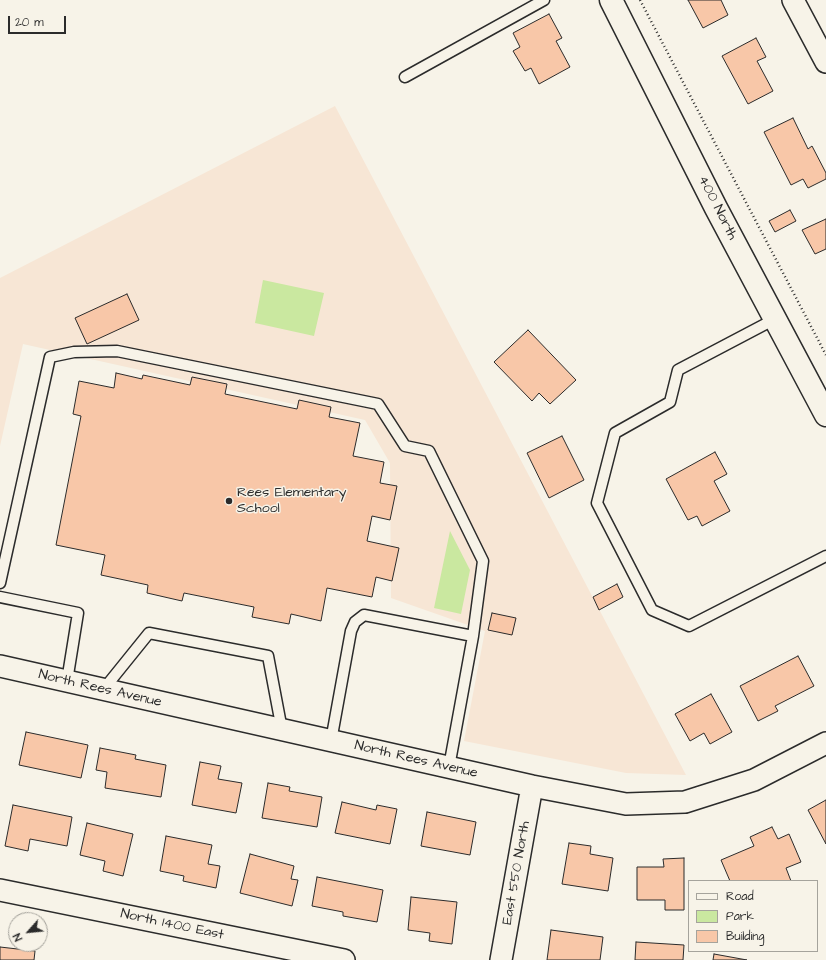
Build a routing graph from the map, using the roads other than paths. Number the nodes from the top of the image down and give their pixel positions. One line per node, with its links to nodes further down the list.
1 (544, 0): 5 (lane)
2 (611, 0): 6 (main road, 400 North)
3 (793, 0): 4 (street)
4 (826, 62)
5 (405, 77)
6 (776, 319): 7 (main road, 400 North); 8 (lane)
7 (826, 415)
8 (826, 556)
9 (0, 583): 11 (lane)
10 (0, 597): 13 (lane)
11 (473, 636): 16 (lane); 18 (lane)
12 (0, 666): 13 (street, North Rees Avenue)
13 (67, 682): 14 (street, North Rees Avenue)
14 (103, 690): 15 (street, North Rees Avenue); 15 (lane)
15 (282, 730): 16 (street, North Rees Avenue)
16 (331, 741): 18 (street, North Rees Avenue)
17 (826, 744): 19 (street, North Rees Avenue)
18 (449, 767): 19 (street, North Rees Avenue)
19 (532, 786): 22 (street, East 550 North)
20 (0, 890): 21 (street, North 1400 East)
21 (344, 960)
22 (501, 960)

